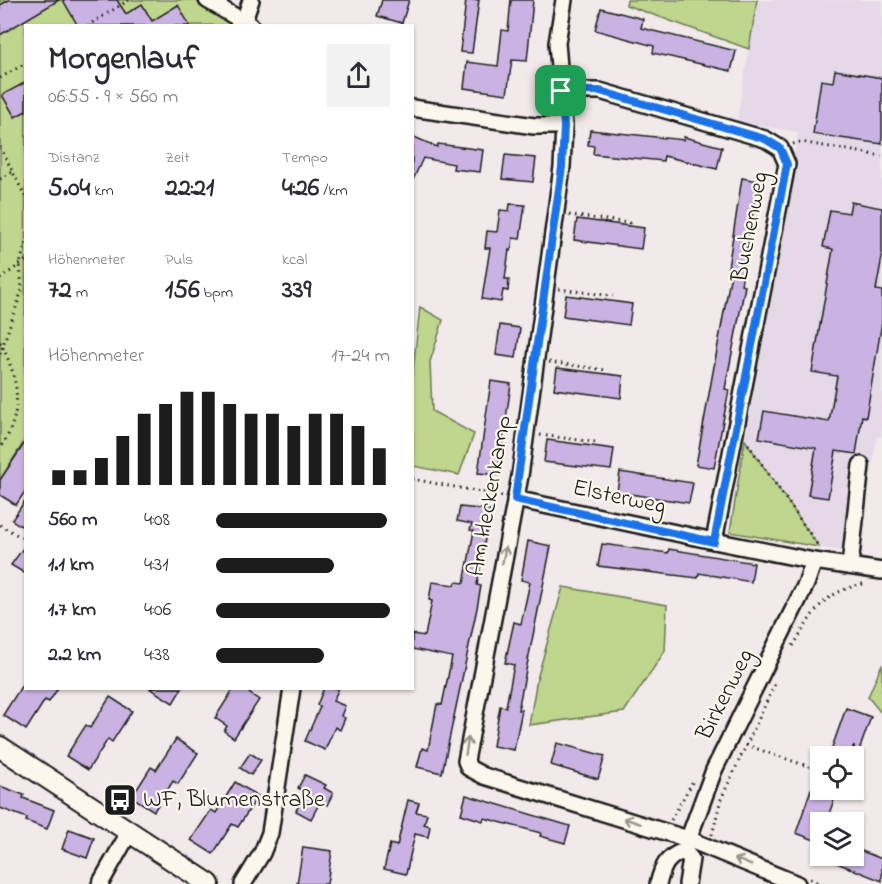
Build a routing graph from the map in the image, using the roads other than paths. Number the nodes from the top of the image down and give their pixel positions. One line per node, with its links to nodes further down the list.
1 (207, 0): 4 (street)
2 (251, 0): 4 (street)
3 (564, 0): 5 (street, Am Heckenkamp)
4 (247, 23)
5 (561, 91): 7 (street, Am Heckenkamp); 10 (street, Buchenweg)
6 (414, 108): 7 (street)
7 (564, 126): 9 (street, Am Heckenkamp)
8 (861, 465): 12 (street)
9 (515, 499): 10 (street, Elsterweg); 17 (street, Am Heckenkamp, one-way to 9)
10 (714, 542): 11 (street, Elsterweg)
11 (820, 562): 12 (street, Elsterweg); 17 (street, Birkenweg)
12 (850, 566): 13 (street, Elsterweg)
13 (882, 571)
14 (292, 690): 20 (street)
15 (0, 747): 16 (street)
16 (130, 831): 18 (street); 19 (street)
17 (686, 845): 21 (street, Birkenweg); 22 (street, Birkenweg); 23 (street, one-way to 17)
18 (100, 884)
19 (209, 884)
20 (243, 884)
21 (658, 884)
22 (687, 884)
23 (797, 884)

